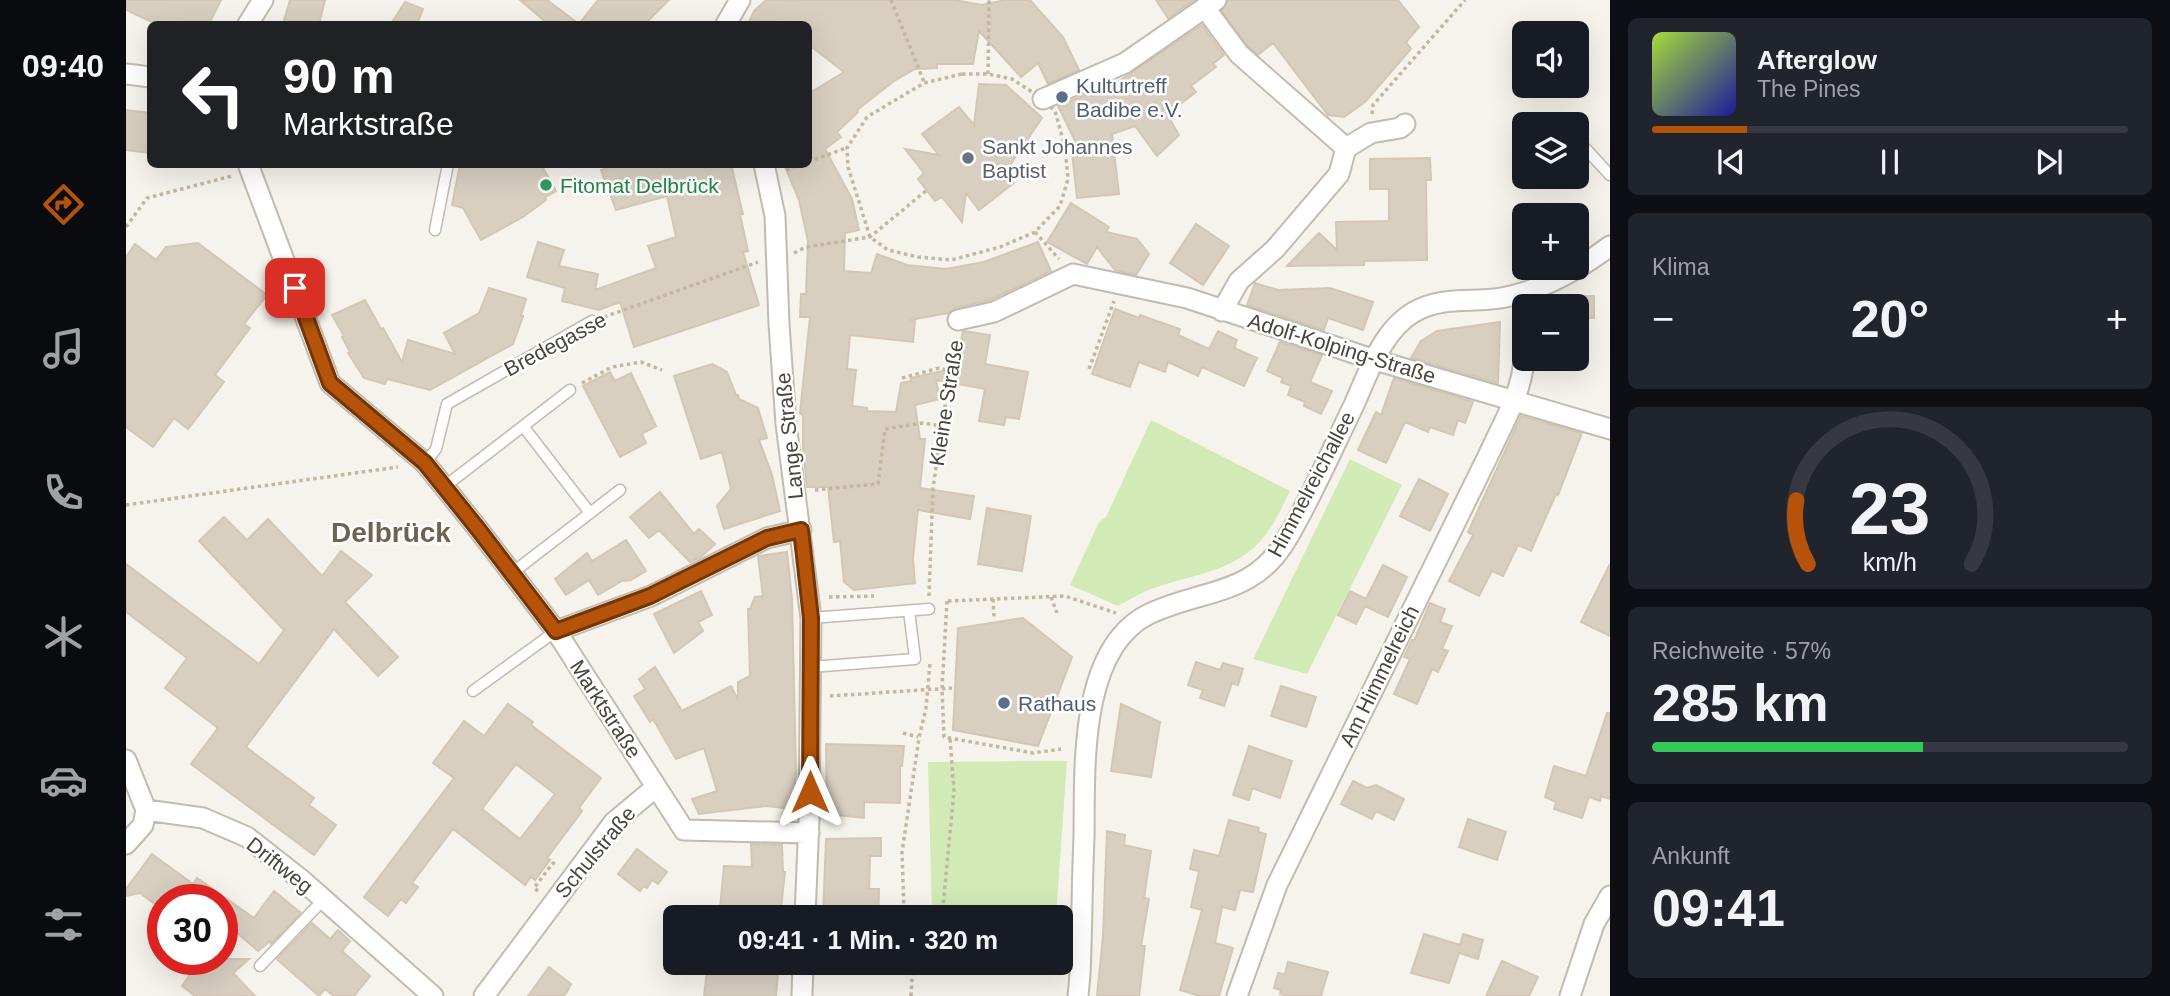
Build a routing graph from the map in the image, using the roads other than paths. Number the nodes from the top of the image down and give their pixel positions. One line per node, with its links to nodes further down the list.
1 (263, 0): 4 (street)
2 (740, 0): 5 (street)
3 (1211, 4): 8 (street); 10 (street)
4 (250, 21)
5 (728, 21)
6 (126, 74): 7 (street)
7 (147, 77)
8 (1043, 99)
9 (1405, 124): 10 (street)
10 (1346, 148): 21 (street)
11 (1589, 152): 15 (lane)
12 (249, 168): 30 (street, Marktstraße)
13 (447, 168): 16 (lane)
14 (765, 168): 34 (street, Lange Straße)
15 (1610, 175)
16 (435, 230)
17 (1610, 246): 19 (street, Himmelreichallee)
18 (1073, 274): 21 (street, Adolf-Kolping-Straße); 22 (street, Kleine Straße)
19 (1536, 294)
20 (1512, 298): 24 (street, Himmelreichallee)
21 (1222, 311): 24 (street, Adolf-Kolping-Straße)
22 (958, 320)
23 (592, 321): 30 (lane, Bredegasse)
24 (1376, 359): 27 (street, Adolf-Kolping-Straße); 55 (street, Himmelreichallee)
25 (1524, 371): 27 (street, Am Himmelreich)
26 (570, 390): 28 (lane)
27 (1514, 400): 29 (street, Adolf-Kolping-Straße); 56 (street, Am Himmelreich)
28 (523, 426): 31 (lane); 33 (lane)
29 (1610, 429)
30 (425, 463): 31 (street, Marktstraße)
31 (444, 487): 35 (street, Marktstraße)
32 (620, 490): 33 (lane)
33 (590, 513): 35 (lane)
34 (801, 530): 38 (street, Lange Straße); 39 (street)
35 (512, 573): 39 (street, Marktstraße)
36 (929, 605): 37 (lane)
37 (909, 611): 38 (lane); 40 (lane)
38 (811, 618): 40 (street, Lange Straße)
39 (556, 631): 41 (lane); 43 (street, Marktstraße)
40 (811, 667): 45 (street, Lange Straße)
41 (473, 691)
42 (126, 760): 44 (street)
43 (656, 787): 45 (street, Schulstraße); 53 (street, Schulstraße)
44 (146, 810): 46 (street); 48 (street, Driftweg)
45 (809, 833): 49 (street, Lange Straße)
46 (126, 844)
47 (1610, 895): 57 (street)
48 (324, 899): 50 (lane); 52 (street, Driftweg)
49 (806, 905)
50 (260, 965)
51 (803, 975): 54 (street)
52 (433, 996)
53 (484, 996)
54 (802, 996)
55 (1078, 996)
56 (1237, 996)
57 (1570, 996)

